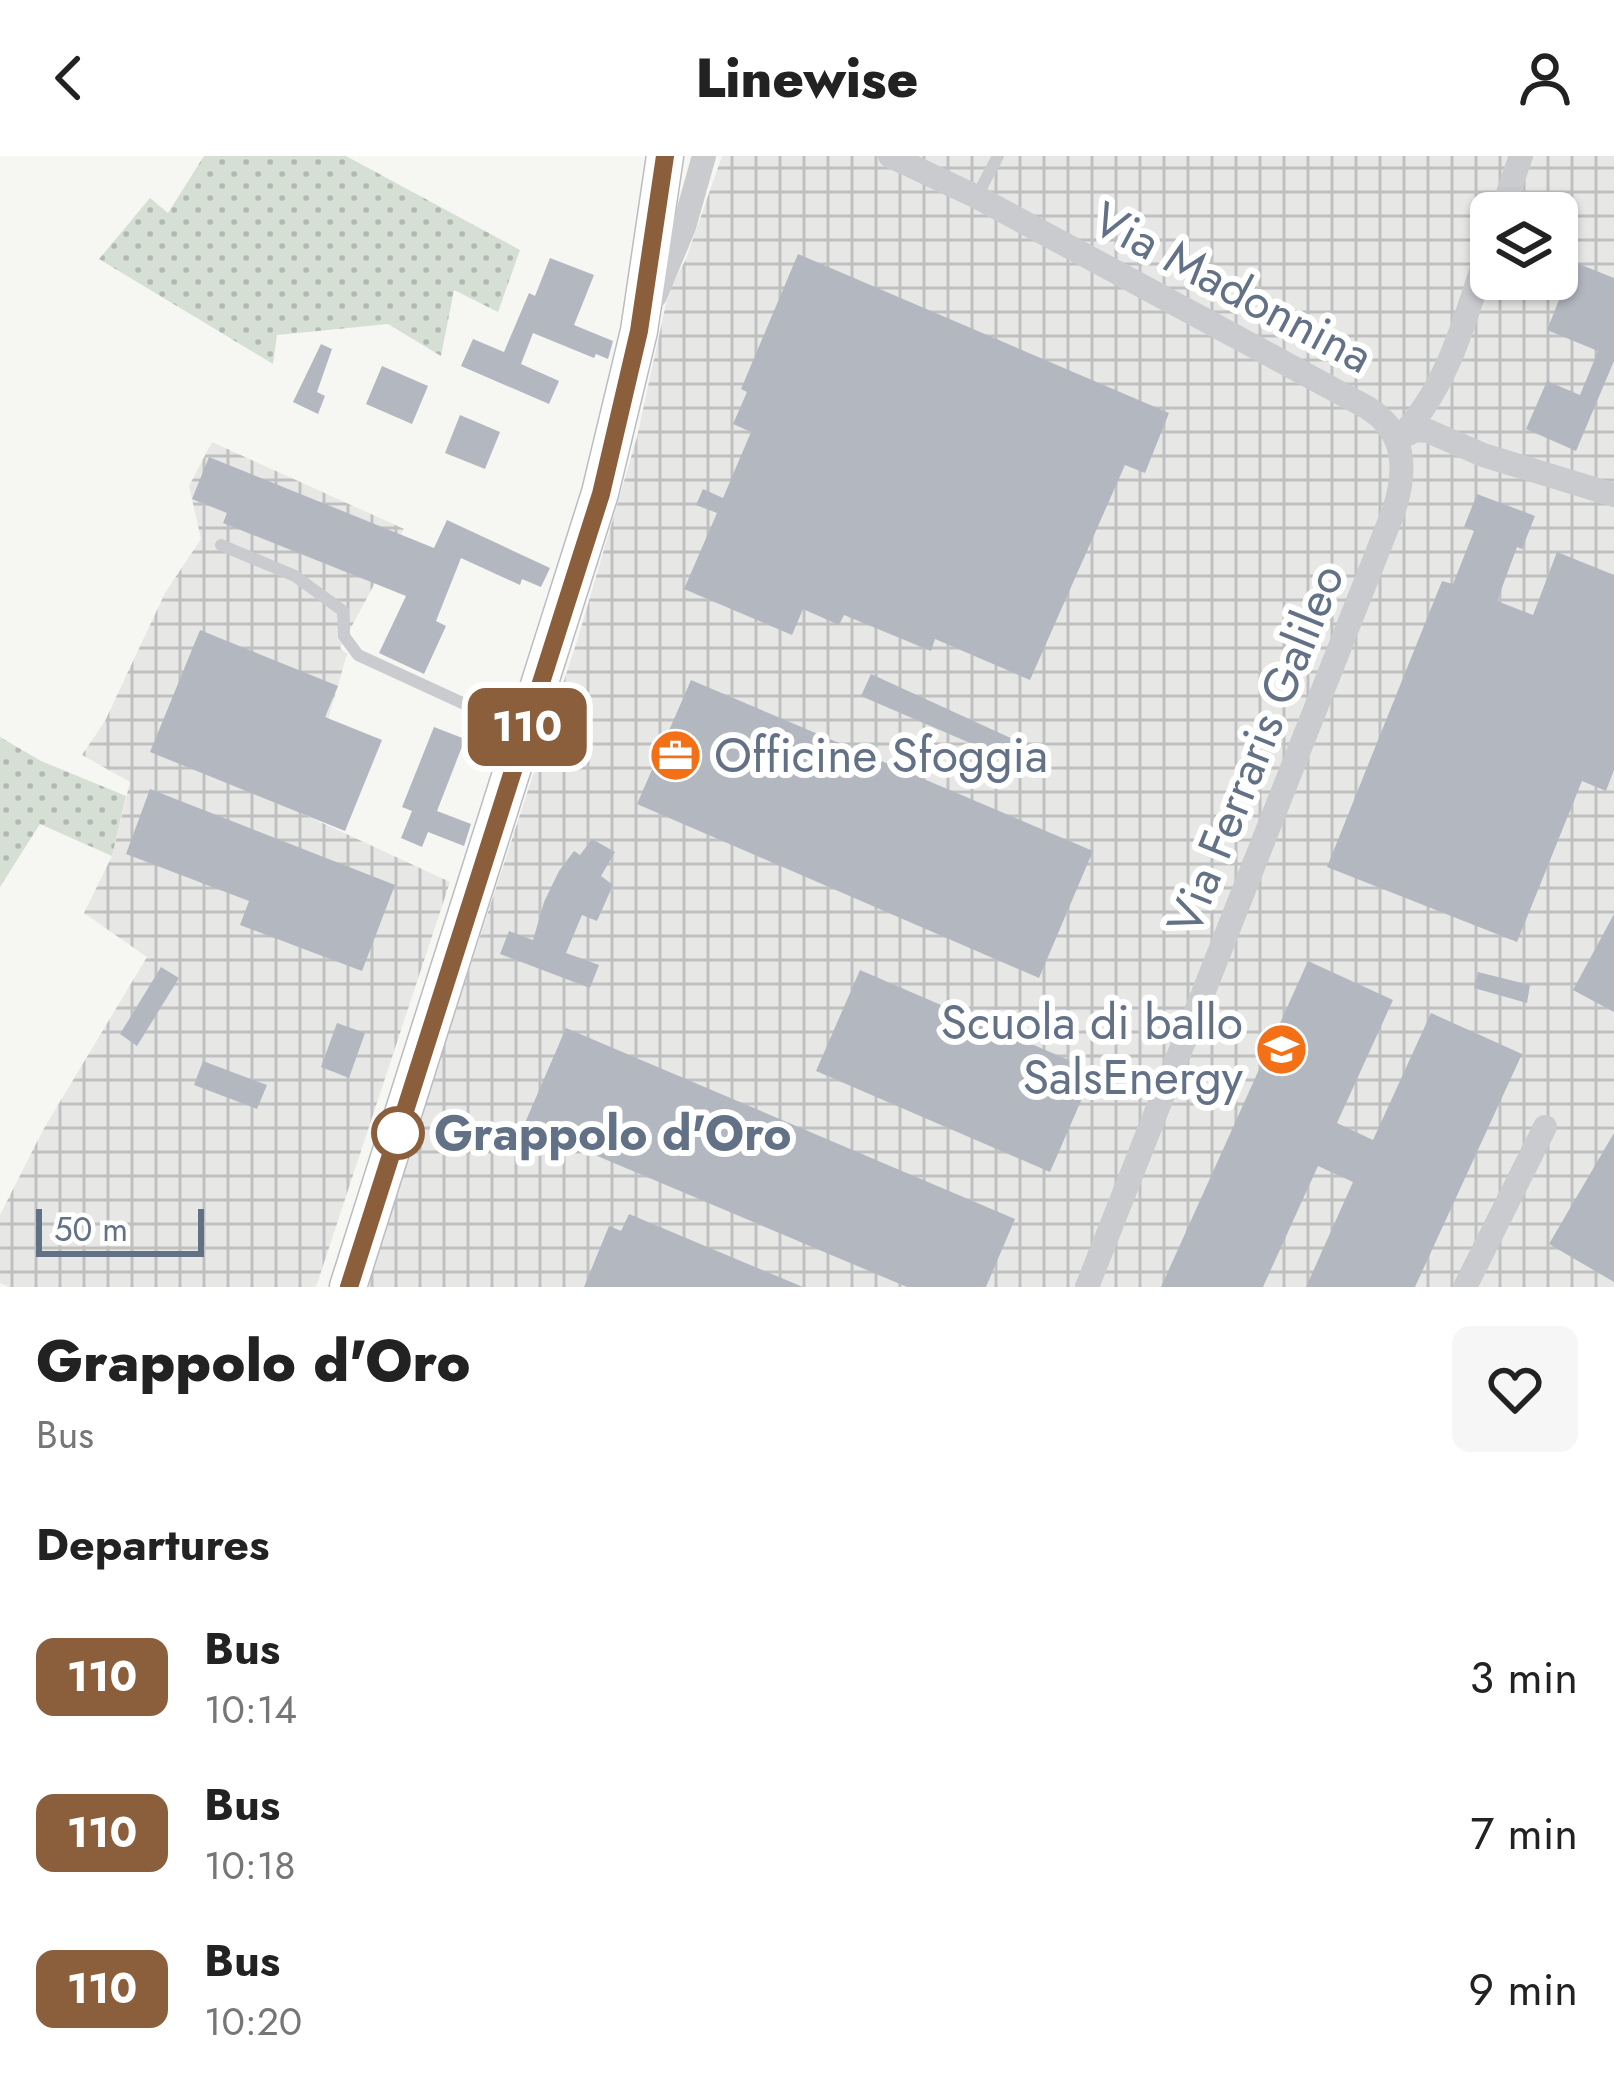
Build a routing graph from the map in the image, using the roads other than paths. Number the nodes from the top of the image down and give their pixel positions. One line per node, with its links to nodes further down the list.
1 (665, 156): 9 (main road)
2 (704, 156): 9 (street)
3 (890, 156): 7 (street, Via Madonnina)
4 (998, 156): 7 (lane)
5 (1521, 156): 6 (street)
6 (1508, 192)
7 (977, 197): 10 (street, Via Madonnina)
8 (1470, 299): 10 (street)
9 (639, 331): 13 (main road)
10 (1398, 440): 11 (street); 16 (street, Via Ferraris Galileo)
11 (1614, 494)
12 (221, 544): 13 (lane)
13 (526, 732): 15 (main road)
14 (1545, 1127): 17 (street)
15 (349, 1287)
16 (1087, 1287)
17 (1465, 1287)

